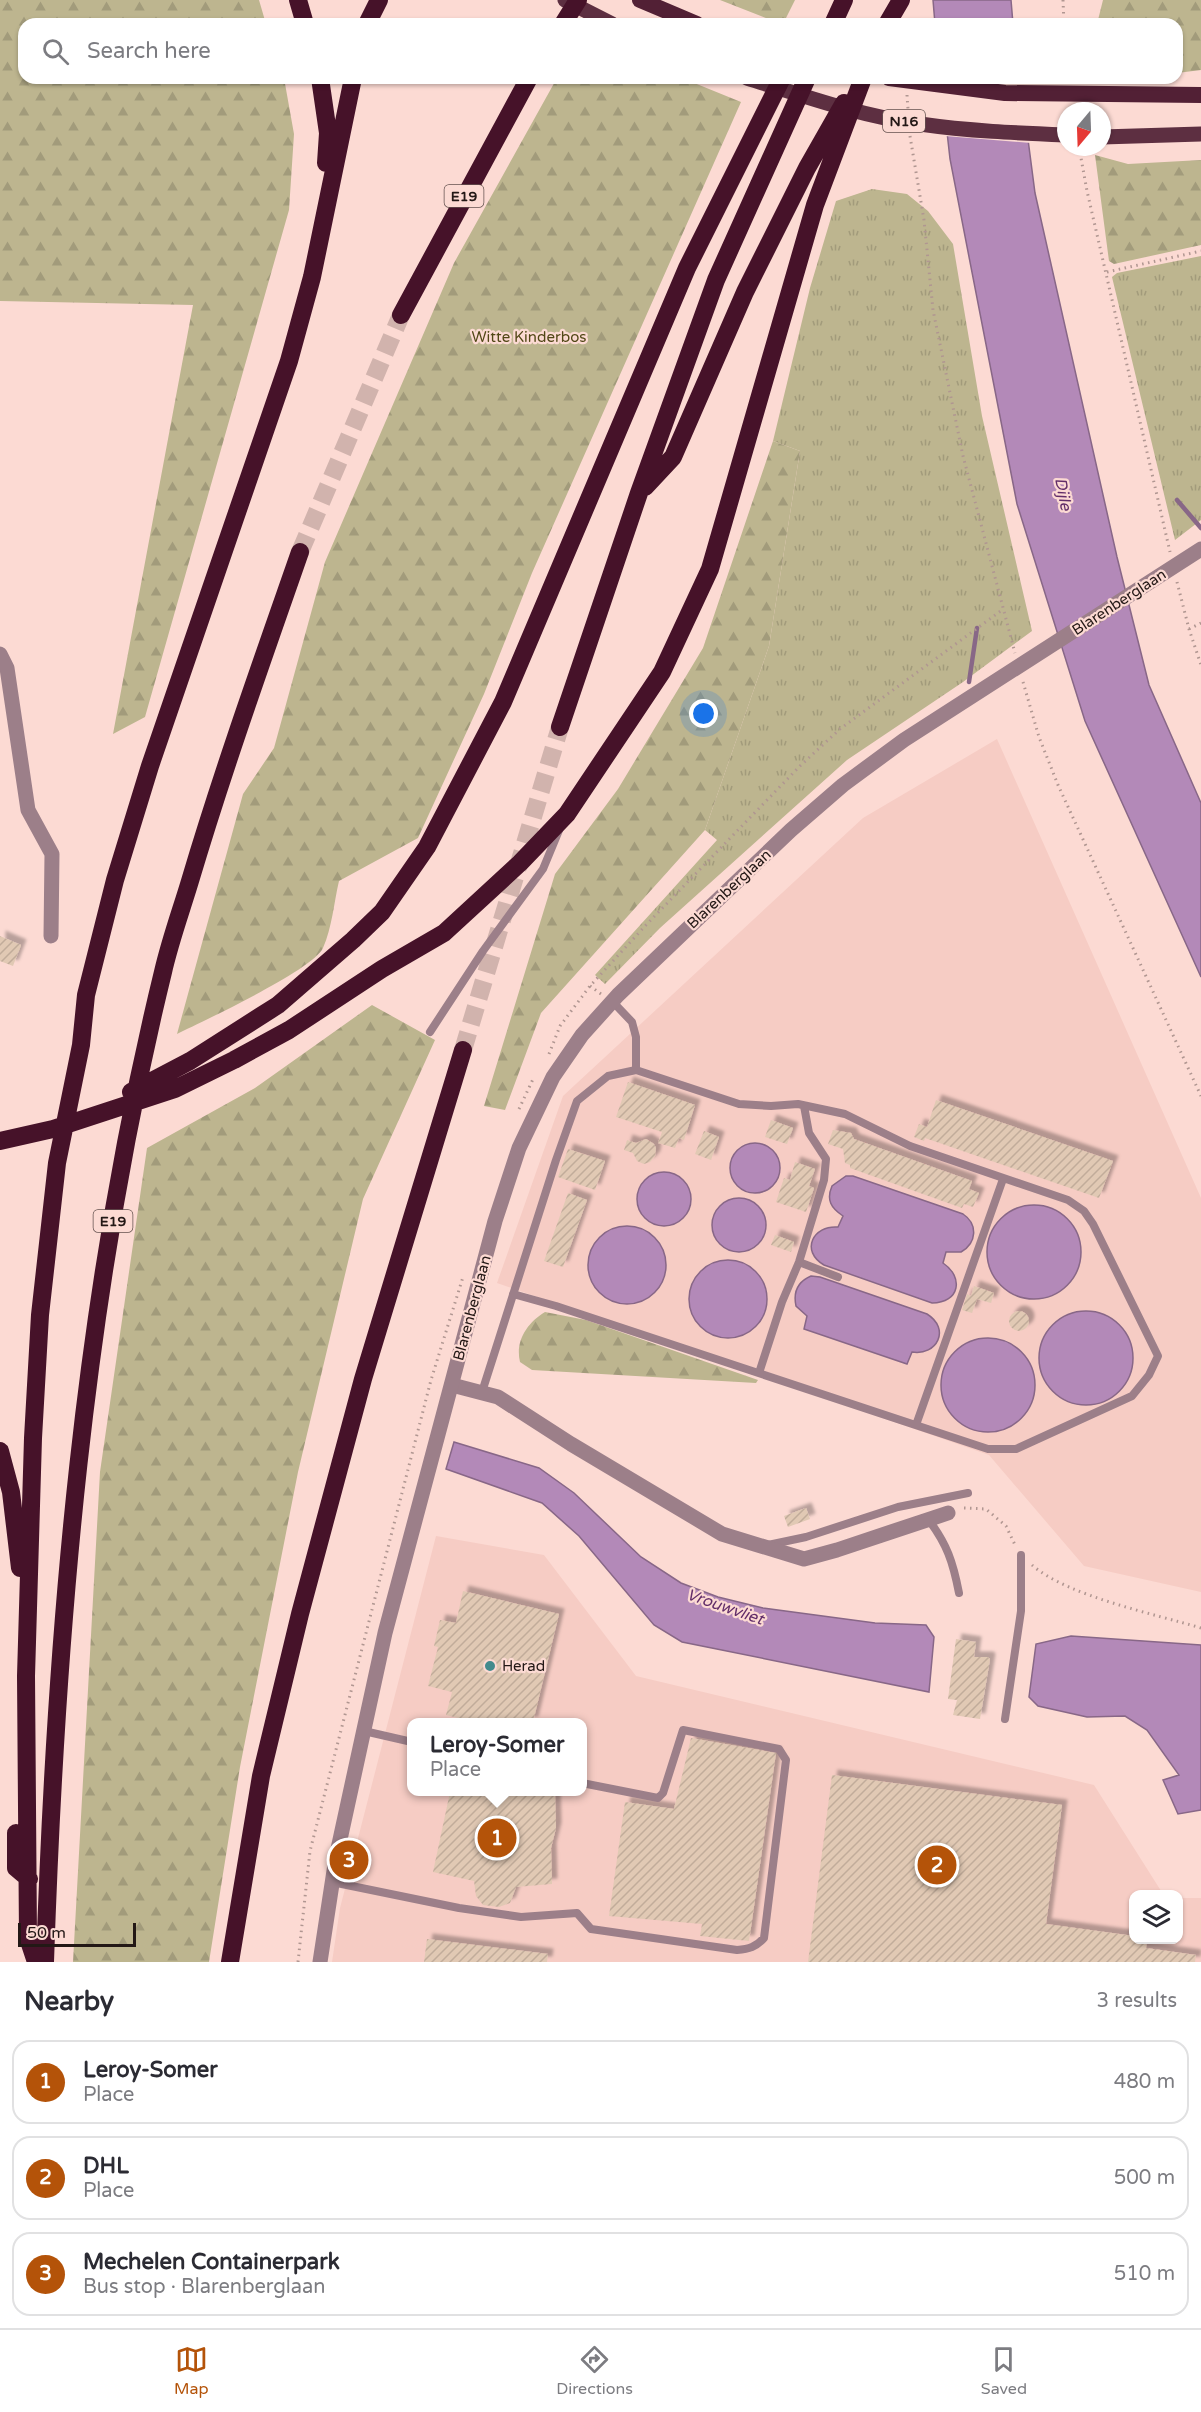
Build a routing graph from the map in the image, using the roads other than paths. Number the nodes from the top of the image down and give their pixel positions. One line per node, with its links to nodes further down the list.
1 (298, 0): 8 (highway)
2 (379, 0): 9 (highway)
3 (565, 0): 11 (main road)
4 (578, 0): 10 (highway)
5 (640, 0): 12 (highway)
6 (844, 0): 13 (highway)
7 (901, 0): 14 (highway)
8 (303, 18)
9 (370, 18)
10 (567, 18)
11 (600, 18)
12 (683, 18)
13 (836, 18)
14 (891, 18)
15 (321, 84): 28 (highway)
16 (352, 84): 28 (highway)
17 (526, 84): 29 (highway, E19)
18 (766, 84): 26 (main road, N16)
19 (779, 84): 42 (highway)
20 (804, 84): 30 (highway)
21 (855, 84): 30 (highway)
22 (860, 84): 35 (highway)
23 (935, 84): 24 (highway)
24 (1201, 95)
25 (1201, 134): 27 (main road)
26 (1057, 135)
27 (1111, 137)
28 (324, 214): 63 (highway)
29 (401, 315)
30 (639, 493): 34 (highway)
31 (1200, 550): 37 (street, Blarenberglaan)
32 (300, 552): 66 (highway, E19)
33 (0, 654): 36 (street)
34 (560, 727)
35 (567, 814): 38 (lane); 42 (highway)
36 (51, 936)
37 (607, 998): 40 (lane); 49 (street, Blarenberglaan)
38 (430, 1032)
39 (463, 1050): 67 (highway)
40 (636, 1070): 41 (lane); 47 (lane)
41 (804, 1106): 44 (lane); 45 (lane)
42 (53, 1129): 43 (highway)
43 (5, 1140)
44 (1003, 1179): 51 (lane); 51 (lane)
45 (799, 1263): 46 (lane); 48 (lane)
46 (838, 1277)
47 (513, 1294): 48 (lane); 50 (lane)
48 (759, 1373): 51 (lane)
49 (452, 1385): 50 (street); 60 (street, Blarenberglaan)
50 (482, 1392): 56 (street)
51 (915, 1425)
52 (0, 1451): 63 (highway)
53 (968, 1493): 56 (lane)
54 (948, 1513): 55 (street)
55 (928, 1519): 56 (street); 58 (lane)
56 (764, 1546)
57 (1021, 1555): 59 (lane)
58 (959, 1593)
59 (1005, 1719)
60 (364, 1731): 61 (lane); 64 (street, Blarenberglaan)
61 (407, 1741)
62 (587, 1784): 64 (lane)
63 (29, 1879): 65 (highway)
64 (332, 1882): 68 (street, Blarenberglaan)
65 (36, 1962)
66 (45, 1962)
67 (230, 1962)
68 (320, 1962)

